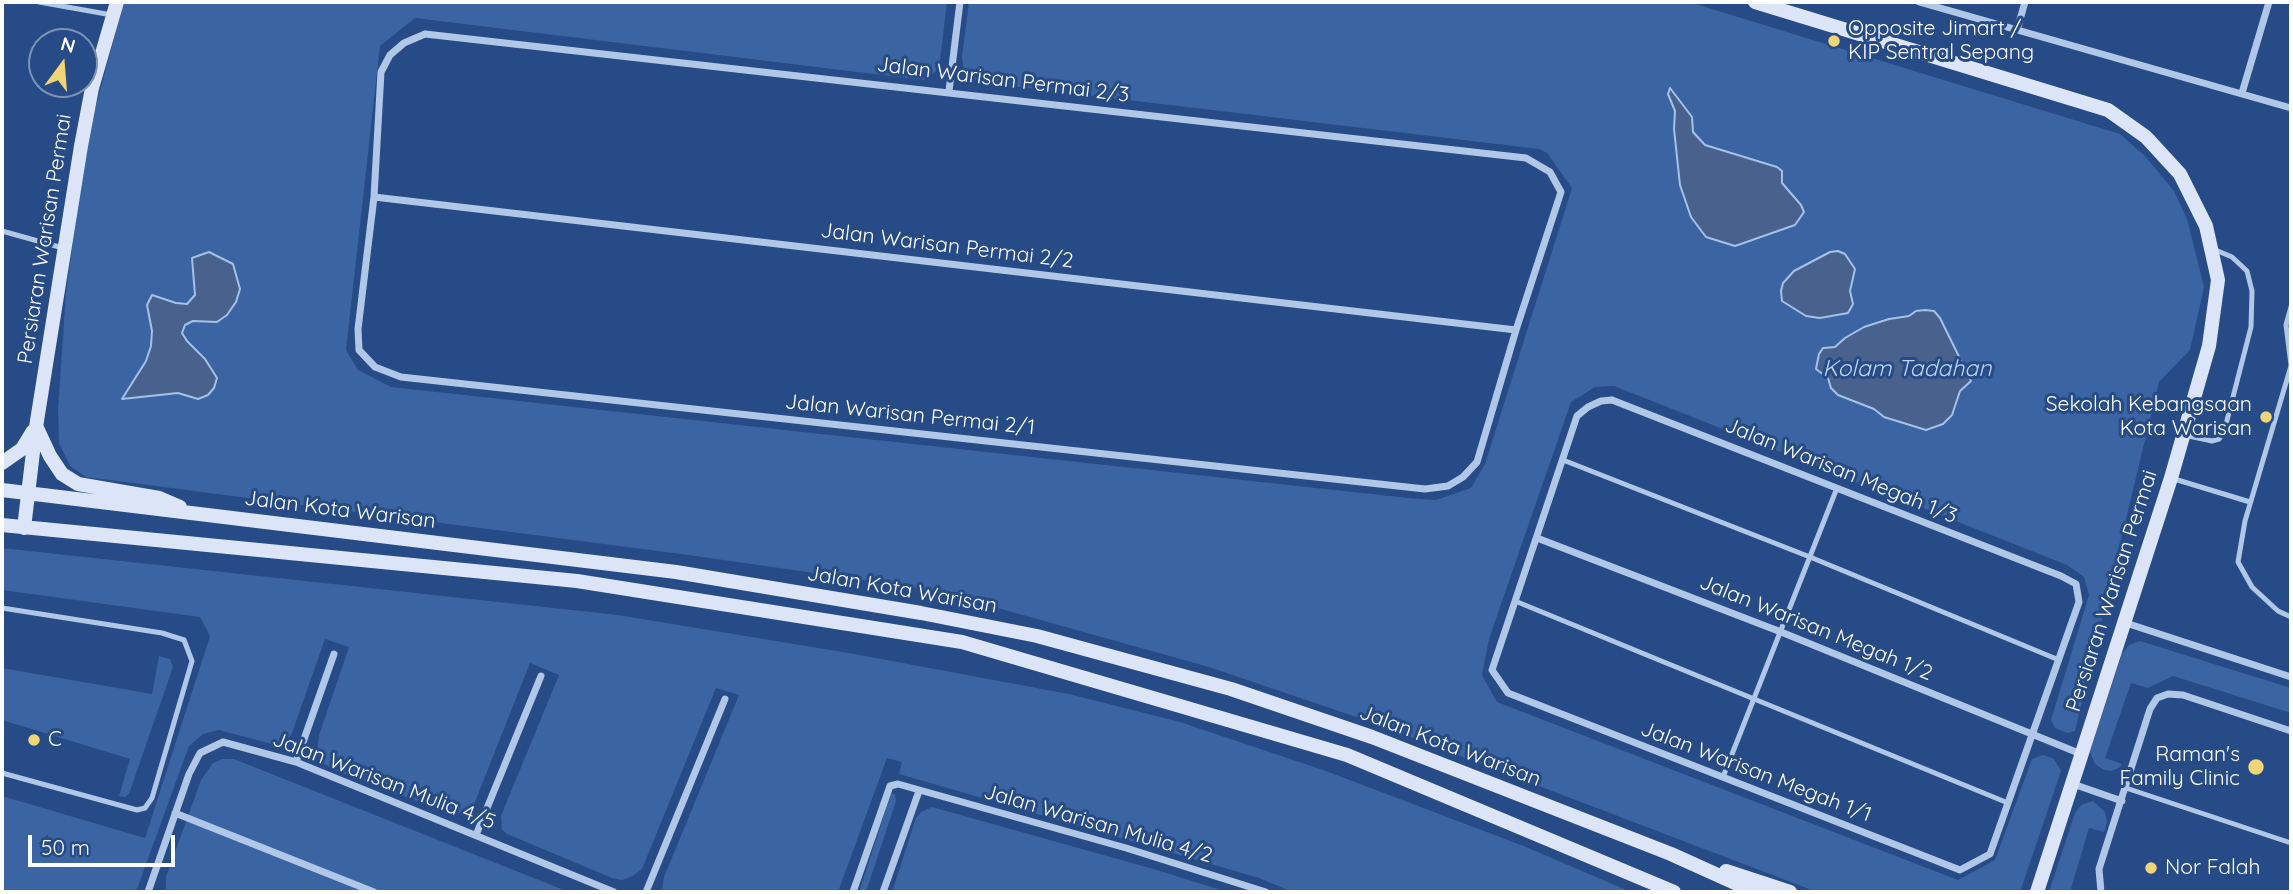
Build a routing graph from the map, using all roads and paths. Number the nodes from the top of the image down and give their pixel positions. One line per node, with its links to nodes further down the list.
1 (39, 2): 7 (lane)
2 (960, 2): 9 (street)
3 (1755, 2): 15 (street, Persiaran Warisan Permai)
4 (1919, 2): 8 (street)
5 (2025, 2): 8 (street)
6 (2269, 2): 10 (street)
7 (115, 8): 14 (street, Persiaran Warisan Permai)
8 (2017, 30): 10 (street)
9 (949, 91): 12 (street, Jalan Warisan Permai 2/3); 17 (street, Jalan Warisan Permai 2/3)
10 (2242, 93): 11 (street)
11 (2291, 108)
12 (374, 197): 17 (street, Jalan Warisan Permai 2/2); 17 (street, Jalan Warisan Permai 2/1)
13 (2, 231): 14 (lane)
14 (64, 248): 19 (street, Persiaran Warisan Permai)
15 (2213, 249): 20 (street, Persiaran Warisan Permai); 20 (lane)
16 (2291, 307): 18 (lane)
17 (1516, 330)
18 (2291, 366): 27 (lane)
19 (36, 427): 22 (street); 26 (street, Persiaran Warisan Permai); 28 (street)
20 (2184, 435): 23 (street, Persiaran Warisan Permai)
21 (1563, 460): 24 (street, Jalan Warisan Megah 1/3); 31 (street); 32 (lane)
22 (2, 463)
23 (2171, 478): 27 (lane); 36 (street, Persiaran Warisan Permai)
24 (1837, 488): 32 (lane); 39 (street, Jalan Warisan Megah 1/3)
25 (2, 490): 26 (street, Jalan Kota Warisan)
26 (28, 494): 28 (street, Jalan Kota Warisan); 30 (street, Persiaran Warisan Permai)
27 (2250, 502): 35 (lane)
28 (196, 514): 58 (street, Jalan Kota Warisan)
29 (2, 525): 30 (street, Jalan Kota Warisan)
30 (24, 528): 59 (street, Jalan Kota Warisan)
31 (1537, 538): 33 (street); 37 (street, Jalan Warisan Megah 1/2)
32 (1810, 557): 37 (lane); 39 (lane)
33 (1515, 601): 43 (lane); 49 (street, Jalan Warisan Megah 1/1)
34 (2, 608): 48 (lane)
35 (2291, 617)
36 (2126, 622): 41 (street); 46 (street, Persiaran Warisan Permai)
37 (1781, 632): 43 (lane); 45 (street, Jalan Warisan Megah 1/2)
38 (334, 654): 47 (street)
39 (2059, 660): 45 (street)
40 (541, 676): 56 (street)
41 (2291, 677)
42 (725, 699): 63 (street)
43 (1754, 699): 49 (lane); 54 (lane)
44 (2291, 732): 51 (street)
45 (2033, 734): 46 (street, Jalan Warisan Megah 1/2); 54 (street)
46 (2081, 754): 50 (street, Persiaran Warisan Permai)
47 (296, 762): 55 (street, Jalan Warisan Mulia 4/5); 56 (street, Jalan Warisan Mulia 4/5)
48 (2, 773)
49 (1723, 778): 54 (street, Jalan Warisan Megah 1/1)
50 (2072, 784): 53 (street); 71 (street, Persiaran Warisan Permai)
51 (2126, 788): 53 (street); 57 (lane)
52 (919, 791): 64 (street, Jalan Warisan Mulia 4/2); 65 (street); 66 (street, Jalan Warisan Mulia 4/2)
53 (2122, 801): 72 (street)
54 (2008, 803)
55 (175, 813): 60 (street, Jalan Warisan Mulia 4/5); 61 (street)
56 (476, 835): 62 (street, Jalan Warisan Mulia 4/5)
57 (2291, 843)
58 (1671, 854): 69 (street, Jalan Kota Warisan); 70 (street)
59 (1634, 874): 67 (street); 68 (street, Jalan Kota Warisan)
60 (148, 892)
61 (374, 892)
62 (614, 892)
63 (646, 892)
64 (853, 892)
65 (884, 892)
66 (1266, 892)
67 (1667, 892)
68 (1674, 892)
69 (1755, 892)
70 (1790, 892)
71 (2037, 892)
72 (2101, 892)

